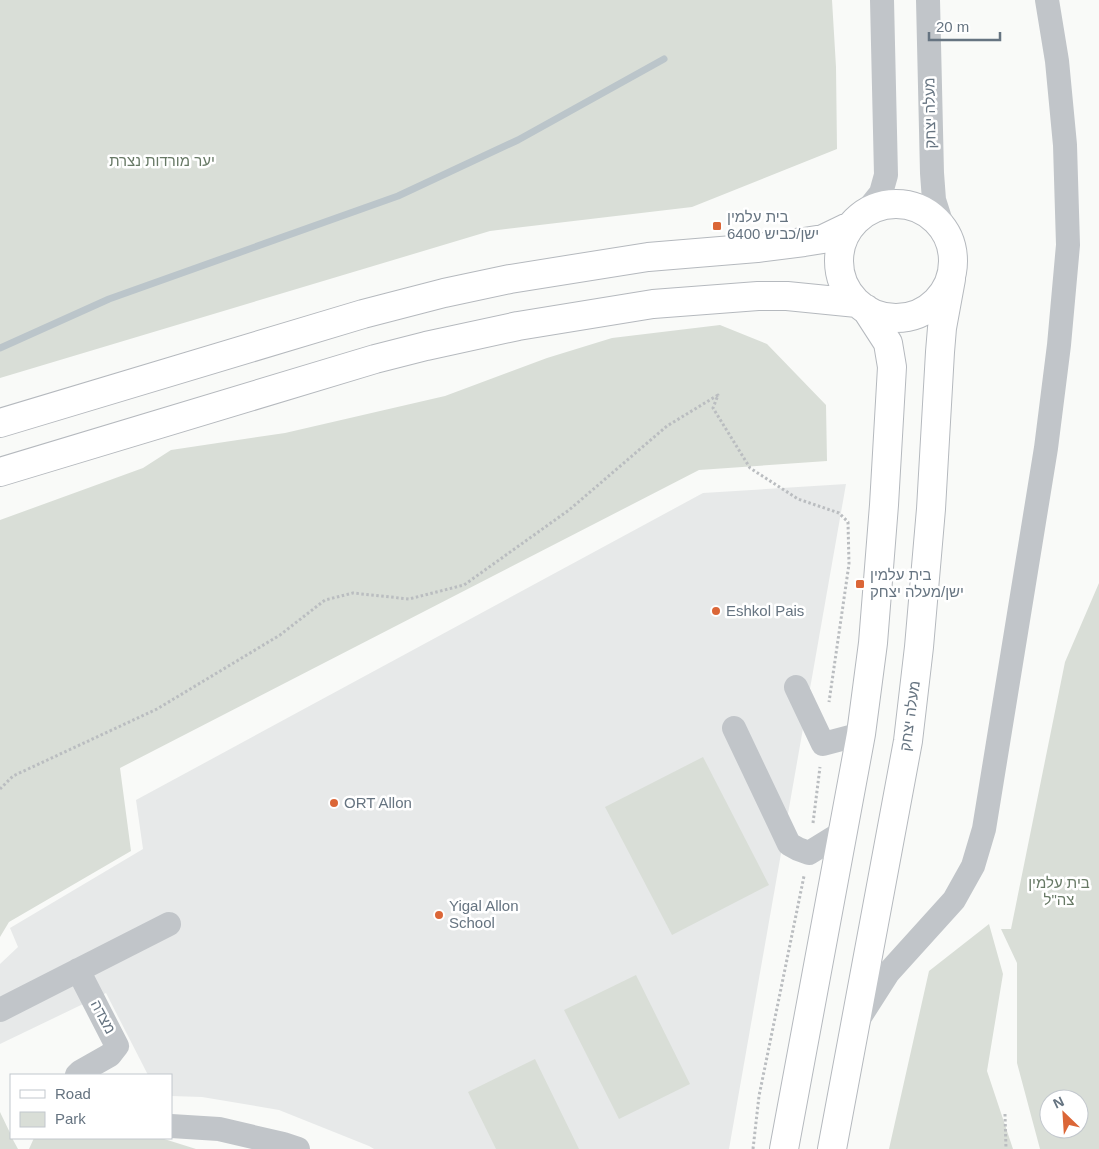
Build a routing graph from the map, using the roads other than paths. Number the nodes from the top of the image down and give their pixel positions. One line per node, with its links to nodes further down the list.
1 (882, 0): 4 (street)
2 (928, 0): 5 (street, מעלה יצחק)
3 (1047, 0): 17 (street)
4 (858, 220): 5 (main road); 7 (main road); 8 (main road)
5 (942, 225): 6 (main road)
6 (951, 279): 7 (main road); 17 (main road, מעלה יצחק)
7 (861, 306): 9 (main road); 12 (main road)
8 (0, 423)
9 (0, 472)
10 (796, 687): 12 (street)
11 (734, 728): 13 (street)
12 (861, 734): 13 (main road)
13 (843, 832): 21 (main road)
14 (169, 924): 15 (street)
15 (78, 970): 16 (street); 18 (street, מצדה)
16 (0, 1010)
17 (854, 1026): 22 (main road, מעלה יצחק)
18 (78, 1074)
19 (172, 1126): 20 (street)
20 (298, 1149)
21 (784, 1149)
22 (832, 1149)

